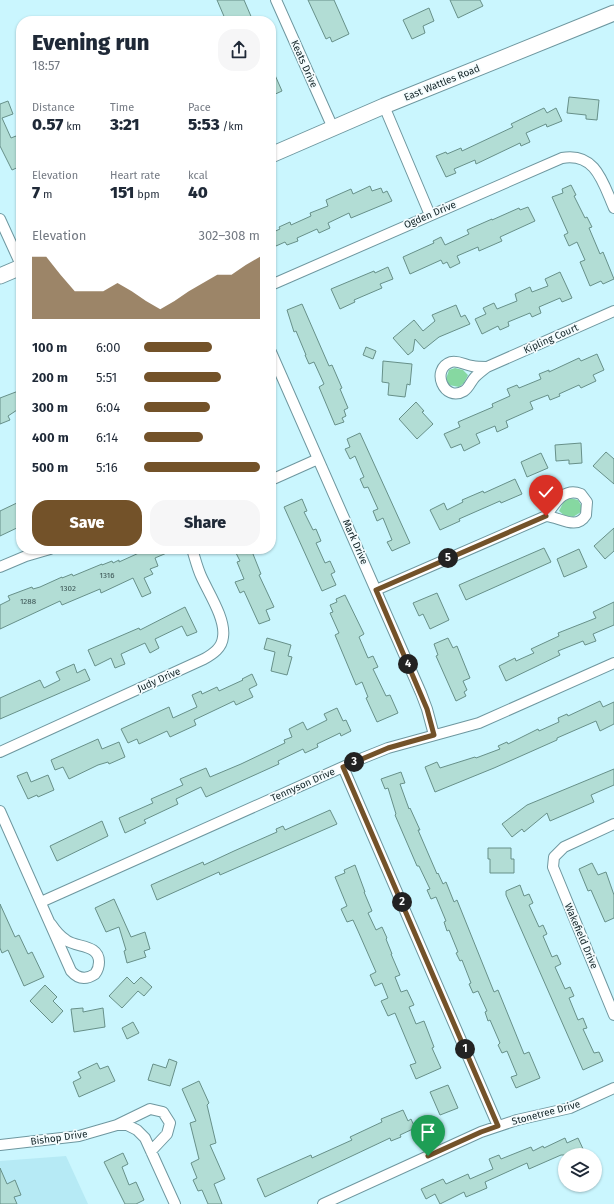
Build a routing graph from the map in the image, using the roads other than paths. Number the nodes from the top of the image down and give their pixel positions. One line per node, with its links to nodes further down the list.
1 (276, 0): 4 (street, Keats Drive)
2 (614, 13): 3 (main road, East Wattles Road)
3 (384, 106): 4 (main road, East Wattles Road); 7 (street)
4 (333, 128): 5 (main road, East Wattles Road)
5 (276, 153)
6 (614, 208): 7 (street, Ogden Drive)
7 (430, 215): 12 (street, Ogden Drive)
8 (0, 219): 9 (street)
9 (16, 255)
10 (16, 268): 11 (main road)
11 (0, 276)
12 (276, 283)
13 (614, 311): 15 (street, Kipling Court)
14 (276, 363): 16 (street, Mark Drive)
15 (488, 367)
16 (318, 459): 17 (street); 22 (street, Mark Drive)
17 (276, 478)
18 (546, 516): 22 (street)
19 (33, 554): 21 (street)
20 (194, 554): 25 (street, Judy Drive)
21 (0, 567)
22 (376, 590): 24 (street, Mark Drive)
23 (614, 663): 24 (street, Tennyson Drive)
24 (434, 735): 26 (street, Tennyson Drive)
25 (0, 752)
26 (343, 767): 29 (street, Tennyson Drive); 34 (street)
27 (0, 811): 29 (street)
28 (614, 824): 31 (street, Wakefield Drive)
29 (41, 902): 30 (street)
30 (51, 924): 30 (street)
31 (614, 1015)
32 (614, 1088): 34 (street, Stonetree Drive)
33 (117, 1125): 35 (street, Bishop Drive); 36 (street, Bishop Drive); 36 (street, Bishop Drive)
34 (498, 1126): 38 (street, Stonetree Drive)
35 (0, 1145)
36 (151, 1150): 37 (street)
37 (175, 1204)
38 (323, 1204)

